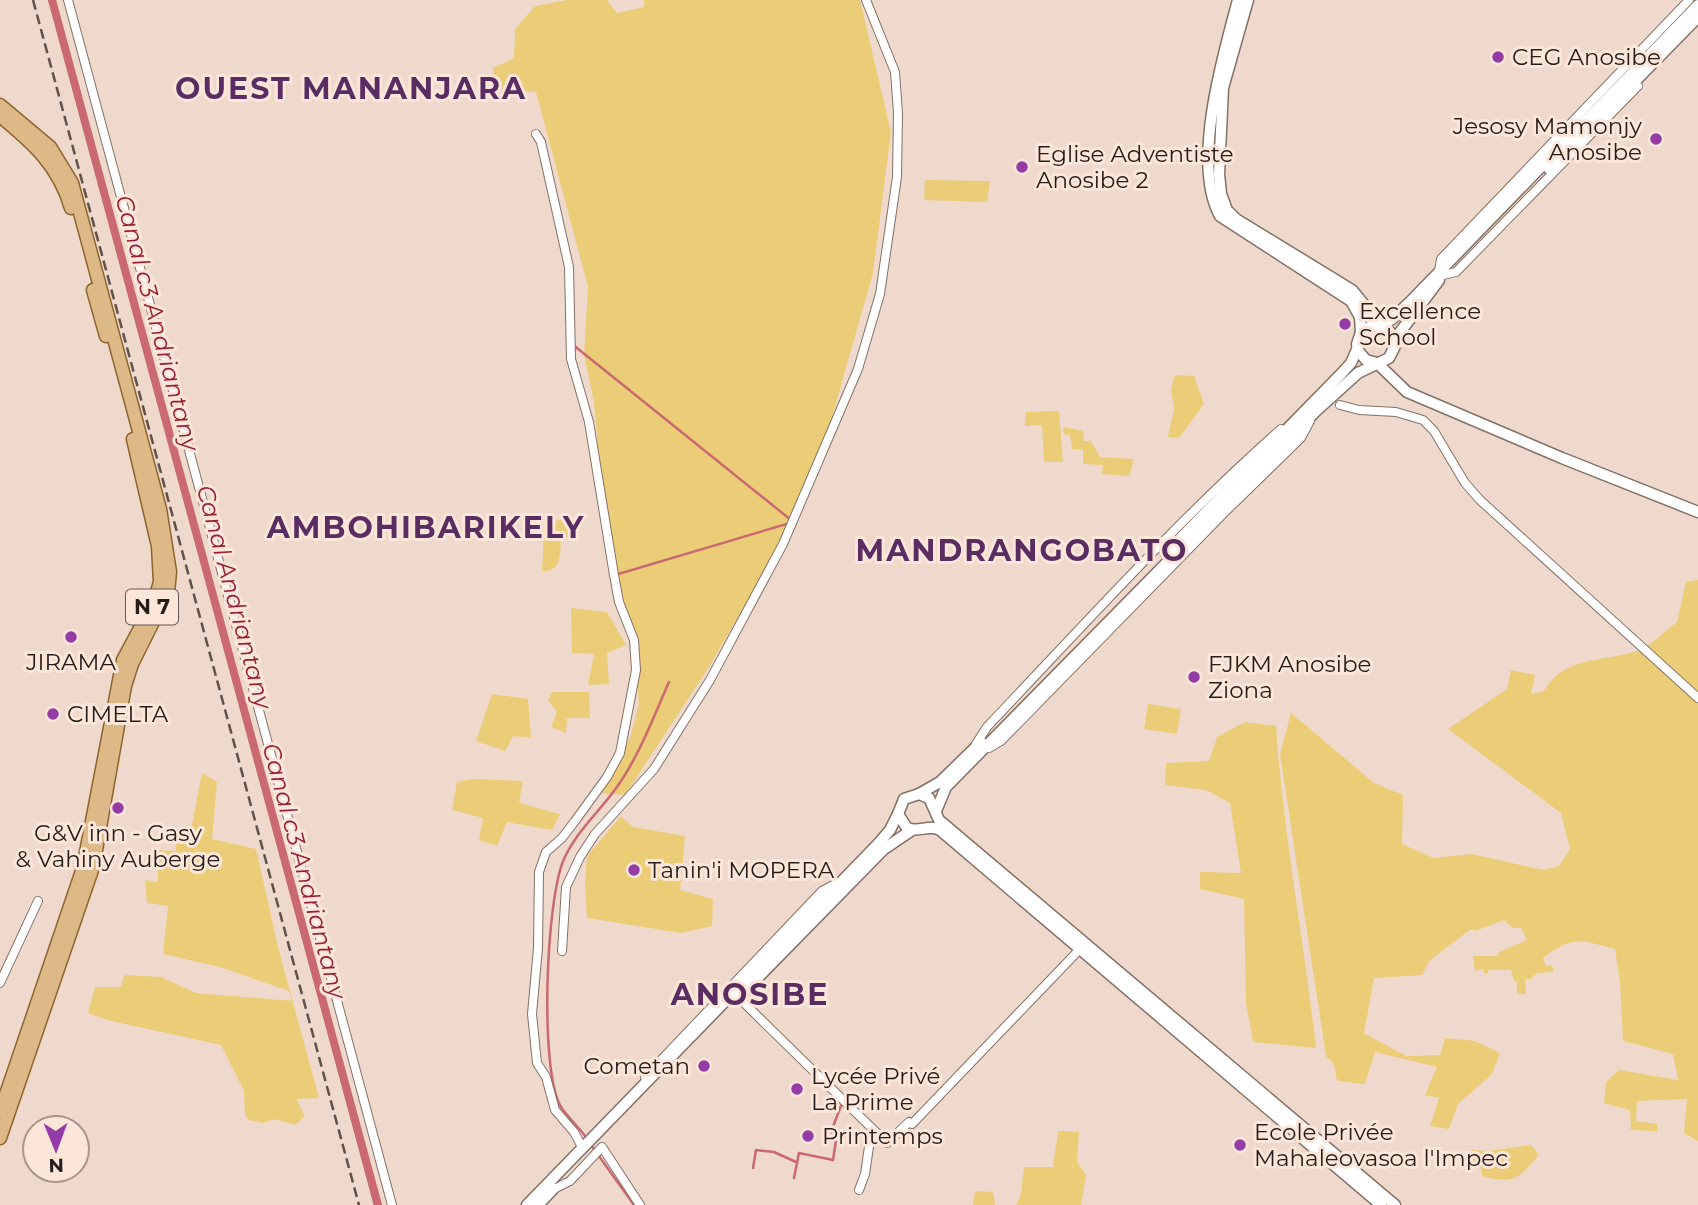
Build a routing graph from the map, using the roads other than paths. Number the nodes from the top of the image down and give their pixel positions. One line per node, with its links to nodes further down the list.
1 (68, 0): 43 (street)
2 (866, 0): 34 (street)
3 (1238, 0): 16 (main road)
4 (1248, 0): 14 (main road)
5 (1689, 0): 12 (street)
6 (1698, 5): 12 (main road)
7 (1698, 17): 12 (main road)
8 (1698, 24): 12 (street)
9 (0, 105): 39 (main road, N 7)
10 (0, 116): 37 (main road, N 7)
11 (536, 134): 40 (street)
12 (1441, 273): 13 (main road); 17 (main road)
13 (1411, 301): 14 (main road); 15 (main road)
14 (1367, 309): 15 (main road)
15 (1379, 325): 16 (main road); 17 (main road)
16 (1361, 332): 18 (main road)
17 (1395, 339): 19 (main road)
18 (1357, 347): 19 (main road); 23 (main road)
19 (1377, 363): 20 (main road); 21 (main road)
20 (1359, 373): 21 (main road); 23 (main road)
21 (1390, 375): 24 (main road)
22 (1339, 405): 25 (street)
23 (1312, 410): 26 (main road)
24 (1698, 512)
25 (1698, 698)
26 (974, 753): 27 (main road); 28 (main road)
27 (919, 794): 28 (main road); 29 (main road)
28 (935, 813): 30 (main road); 48 (main road)
29 (898, 814): 31 (main road); 40 (main road)
30 (928, 827): 31 (main road); 33 (main road)
31 (912, 830): 40 (main road)
32 (38, 901): 35 (street)
33 (1080, 949): 38 (street); 47 (main road)
34 (562, 951)
35 (0, 984)
36 (741, 1000): 38 (street)
37 (0, 1112)
38 (877, 1133): 42 (street)
39 (0, 1138)
40 (592, 1143): 41 (main road); 46 (street)
41 (549, 1188): 44 (main road); 45 (main road)
42 (859, 1190)
43 (392, 1205)
44 (527, 1205)
45 (538, 1205)
46 (640, 1205)
47 (1381, 1205)
48 (1395, 1205)

